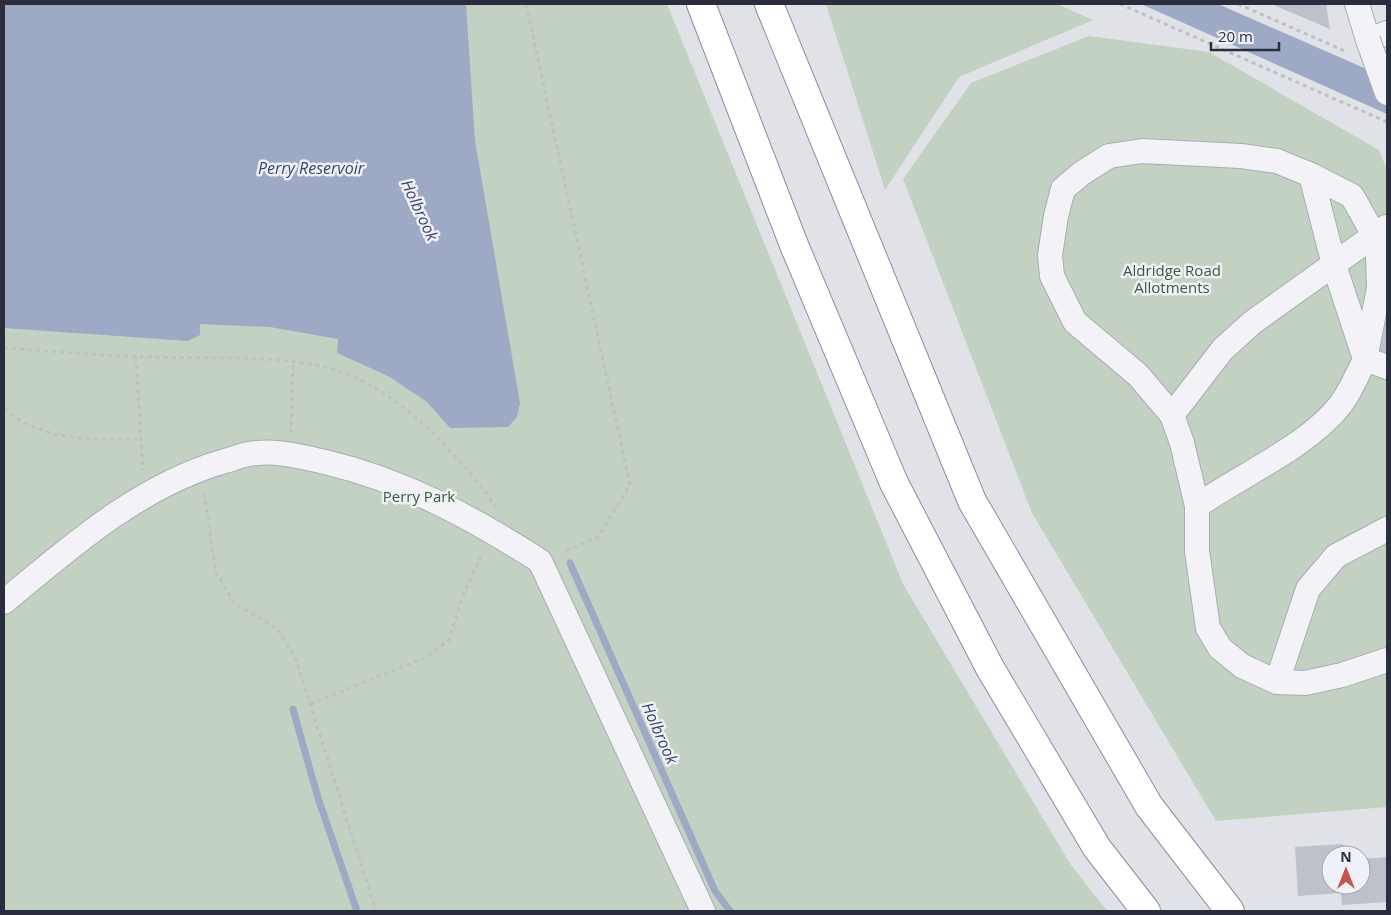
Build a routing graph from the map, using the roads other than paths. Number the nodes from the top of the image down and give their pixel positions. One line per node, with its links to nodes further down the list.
1 (701, 4): 20 (highway)
2 (770, 4): 21 (highway)
3 (1356, 4): 4 (street)
4 (1369, 42): 5 (street, bridge)
5 (1387, 94)
6 (1311, 175): 7 (street); 8 (street); 11 (street)
7 (1381, 231): 8 (street); 9 (street)
8 (1334, 265): 9 (street); 11 (street)
9 (1365, 360): 10 (street); 13 (street)
10 (1387, 367)
11 (1172, 415): 12 (street)
12 (1192, 482): 13 (street); 14 (street)
13 (1220, 490): 14 (street)
14 (1198, 506): 18 (street)
15 (1387, 529): 18 (street)
16 (4, 602): 19 (street)
17 (1387, 660): 18 (street)
18 (1277, 682)
19 (703, 911)
20 (1146, 911)
21 (1230, 911)

